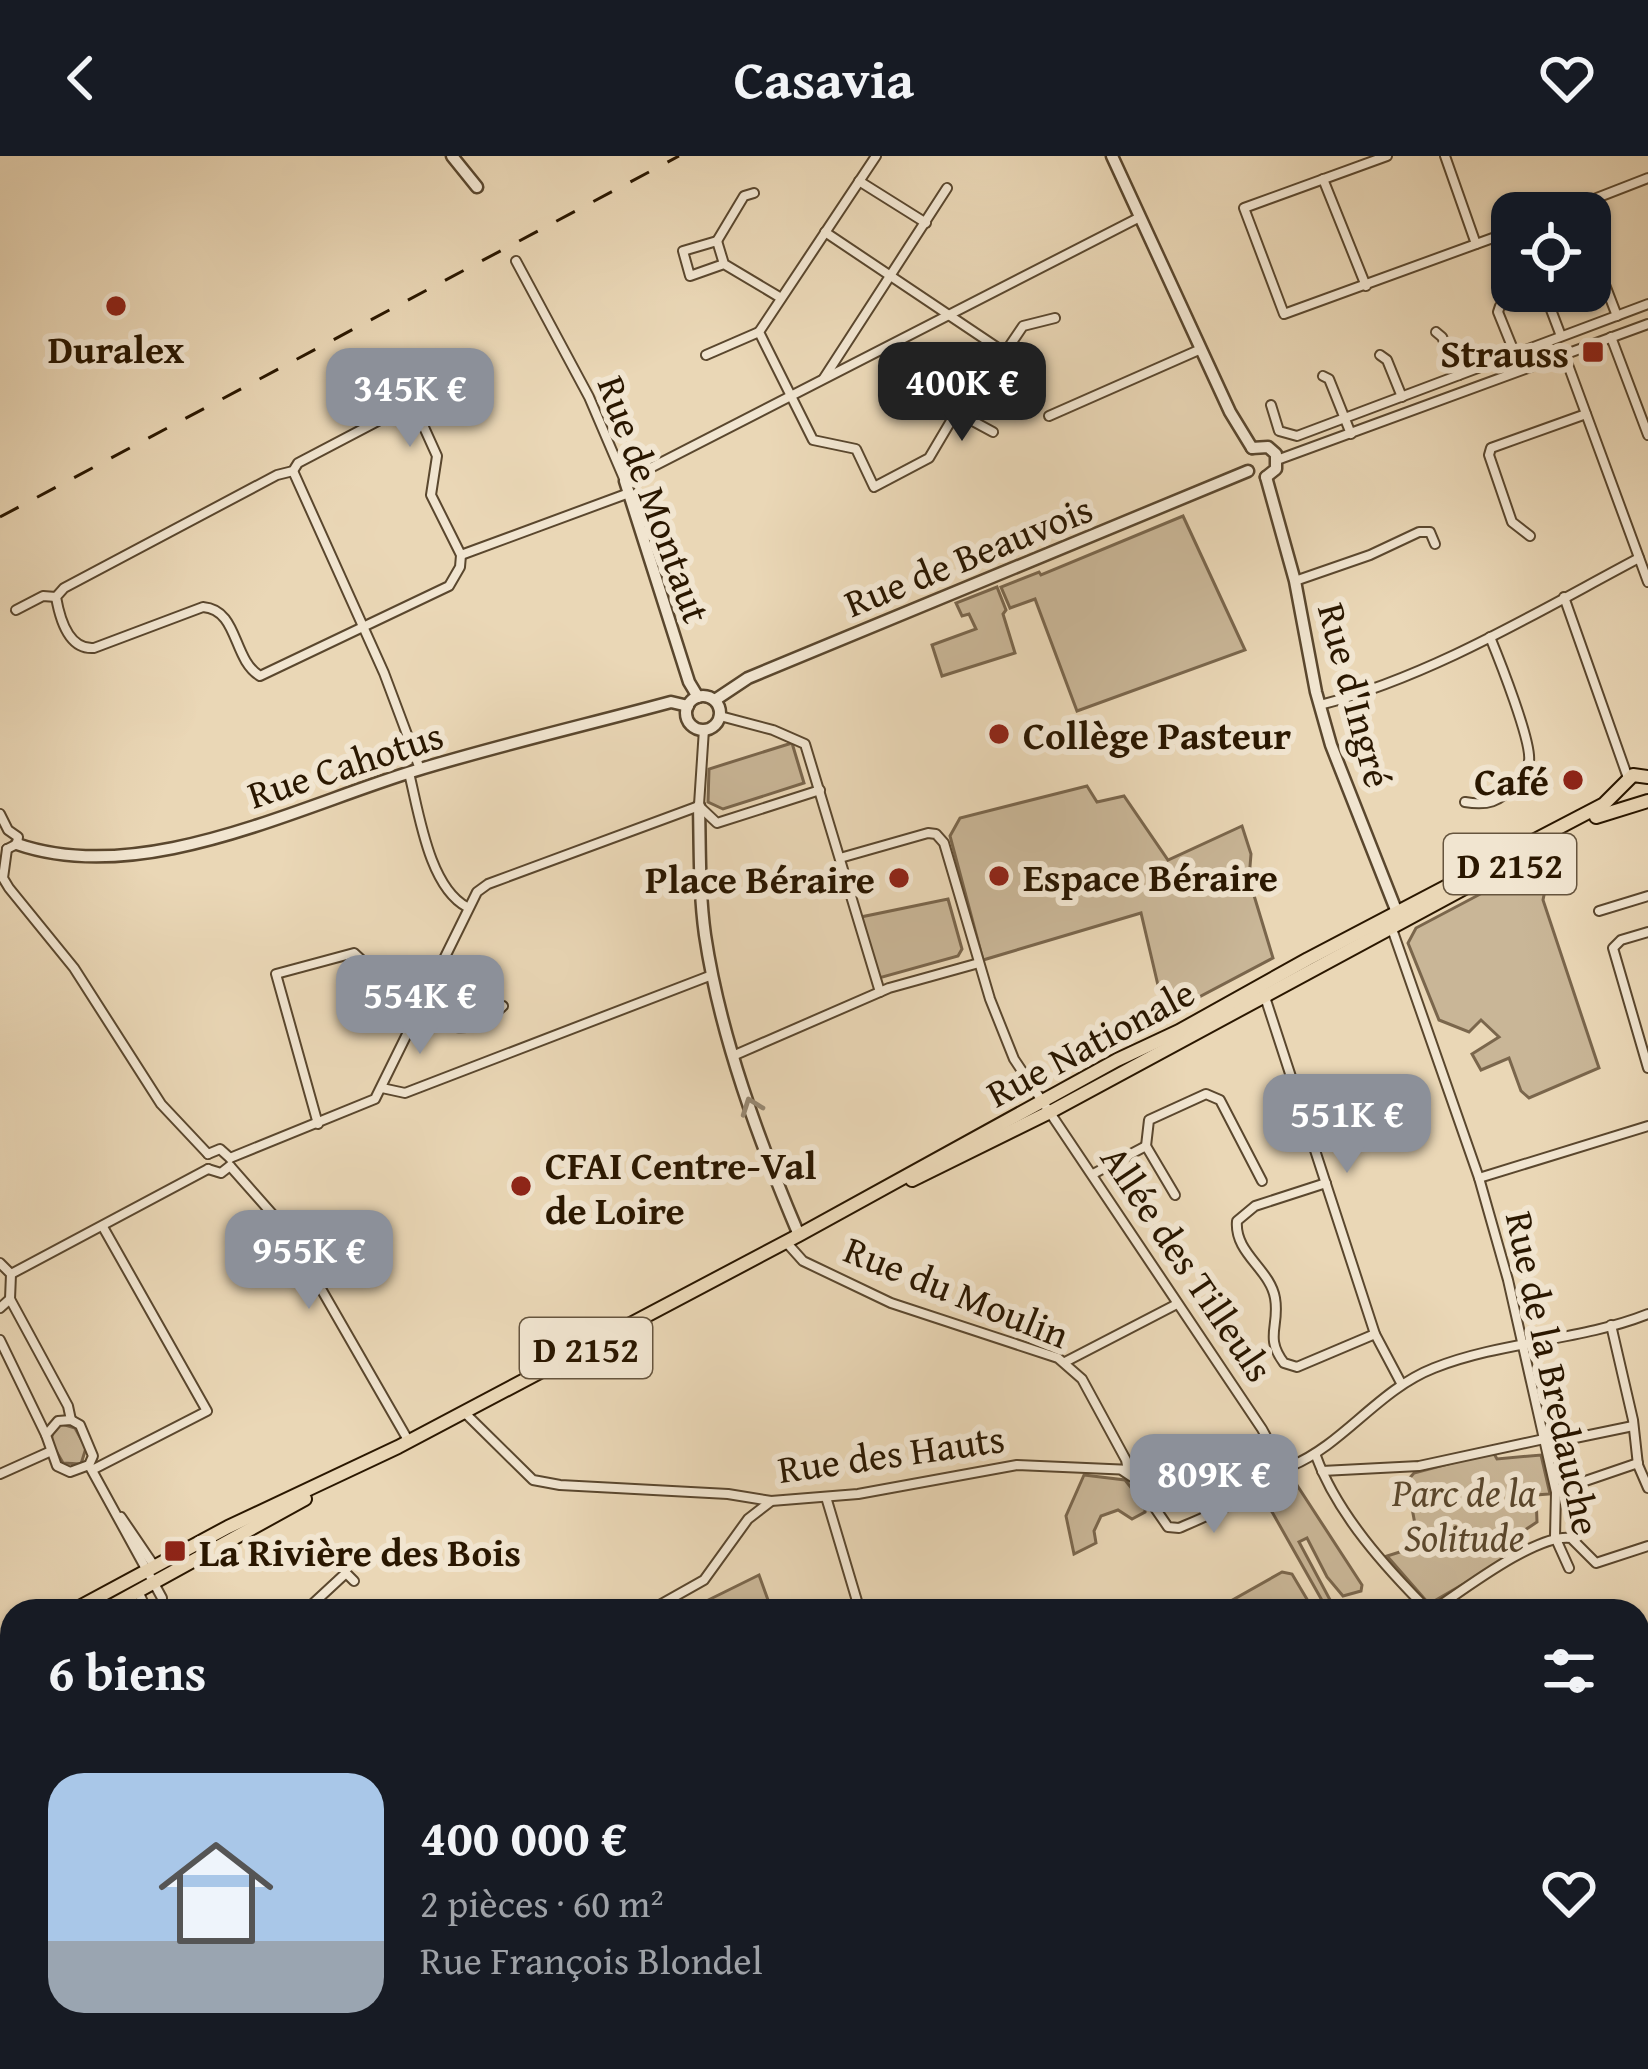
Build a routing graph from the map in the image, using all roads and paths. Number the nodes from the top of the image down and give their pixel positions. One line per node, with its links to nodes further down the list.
1 (452, 156): 9 (street)
2 (876, 156): 8 (street)
3 (1112, 156): 13 (street)
4 (1387, 156): 7 (street)
5 (1445, 156): 18 (street)
6 (1648, 178): 11 (street)
7 (1323, 179): 22 (street); 22 (street)
8 (859, 181): 14 (street); 15 (street)
9 (477, 187)
10 (947, 188): 14 (street)
11 (1611, 192)
12 (754, 193): 17 (street)
13 (1139, 217): 28 (street); 36 (street)
14 (926, 224): 21 (street)
15 (825, 232): 21 (street); 23 (street)
16 (1491, 239): 18 (street)
17 (717, 241): 20 (street); 20 (street)
18 (1476, 244): 22 (street)
19 (516, 261): 60 (street, Rue de Montaut)
20 (724, 264): 23 (street)
21 (893, 276): 28 (street); 44 (street)
22 (1366, 286)
23 (781, 298): 32 (street)
24 (1611, 300): 29 (street)
25 (1648, 304): 29 (street)
26 (1498, 312): 38 (street)
27 (1550, 312): 34 (street)
28 (952, 315): 37 (street); 44 (street)
29 (1617, 316): 34 (street)
30 (1055, 318): 37 (street)
31 (1648, 324): 35 (street)
32 (759, 332): 40 (street); 45 (street)
33 (1436, 332): 42 (street)
34 (1562, 337): 38 (street)
35 (1611, 337): 39 (street); 54 (street)
36 (1201, 349): 50 (street); 55 (street)
37 (1004, 352): 48 (street)
38 (1515, 354): 42 (street)
39 (1564, 354): 49 (street); 53 (street)
40 (706, 355)
41 (1380, 355): 46 (street)
42 (1459, 375): 46 (street)
43 (1323, 376): 51 (street)
44 (823, 380): 45 (street)
45 (790, 397): 48 (street); 60 (street)
46 (1402, 397): 51 (street)
47 (1271, 406): 51 (street)
48 (956, 412): 52 (street)
49 (1586, 414): 61 (street); 64 (street)
50 (1048, 416)
51 (1346, 418): 53 (street)
52 (993, 432)
53 (1351, 434): 56 (street)
54 (1648, 435)
55 (1252, 448): 56 (street); 58 (street)
56 (1277, 460): 59 (street)
57 (292, 471): 63 (street); 67 (street); 70 (street)
58 (1248, 471): 59 (street); 72 (street, Rue de Beauvois)
59 (1266, 477): 65 (street, Rue d'Ingré)
60 (627, 487): 63 (street); 73 (street, Rue de Montaut)
61 (1530, 536)
62 (1435, 544): 65 (street)
63 (461, 556): 70 (street)
64 (1639, 558): 66 (street); 68 (street)
65 (1295, 581): 74 (street, Rue d'Ingré)
66 (1648, 582)
67 (56, 597): 69 (street); 70 (street)
68 (1564, 597): 71 (street); 78 (street)
69 (16, 610)
70 (363, 627): 77 (street)
71 (1490, 637): 74 (street); 80 (street)
72 (715, 700): 73 (street); 75 (street)
73 (693, 701): 76 (street); 77 (street, Rue Cahotus)
74 (1320, 705): 89 (street, Rue d'Ingré)
75 (720, 716): 76 (street); 79 (street)
76 (704, 729): 82 (street)
77 (414, 771): 84 (street, Rue Cahotus); 87 (street)
78 (1639, 777): 81 (main road); 89 (main road, D 2152)
79 (820, 790): 82 (street); 85 (street)
80 (1465, 802)
81 (1645, 805): 89 (main road, D 2152)
82 (699, 806): 87 (street); 92 (street)
83 (0, 814): 84 (street)
84 (6, 840): 104 (street)
85 (840, 858): 91 (street, Allée des Tilleuls); 94 (street)
86 (1648, 896): 88 (street)
87 (467, 907): 96 (street)
88 (1598, 911)
89 (1394, 920): 93 (main road, Rue Nationale / D 2152); 108 (street, Rue de la Bredauche)
90 (1648, 932): 98 (street)
91 (979, 963): 94 (street); 100 (street, Allée des Tilleuls)
92 (712, 974): 97 (street); 99 (street)
93 (1262, 990): 100 (main road, Rue Nationale / D 2152); 110 (street)
94 (880, 992): 97 (street)
95 (503, 1006): 96 (street)
96 (418, 1008): 99 (street); 101 (street)
97 (735, 1055): 113 (street, one-way to 97)
98 (1648, 1068)
99 (382, 1088): 101 (street)
100 (1047, 1105): 107 (street, Allée des Tilleuls); 113 (main road, Rue Nationale / D 2152)
101 (318, 1124): 105 (street)
102 (1648, 1126): 108 (street)
103 (1147, 1146): 107 (street); 109 (street); 111 (street)
104 (208, 1154): 105 (street); 106 (street)
105 (230, 1162): 106 (street); 130 (street)
106 (208, 1168): 112 (street)
107 (1093, 1174): 117 (street, Allée des Tilleuls)
108 (1479, 1178): 123 (street, Rue de la Bredauche)
109 (1262, 1181)
110 (1326, 1183): 121 (street); 121 (street)
111 (1175, 1195)
112 (103, 1227): 115 (street); 136 (street)
113 (793, 1238): 124 (street, Rue du Moulin); 126 (main road, Rue Nationale / D 2152)
114 (0, 1263): 115 (street)
115 (11, 1274): 116 (street)
116 (10, 1299): 118 (street); 127 (street)
117 (1177, 1304): 124 (street); 135 (street, Allée des Tilleuls)
118 (0, 1308)
119 (1648, 1314): 120 (street)
120 (1611, 1325): 123 (street); 128 (street)
121 (1376, 1334): 125 (street)
122 (0, 1340): 129 (street)
123 (1525, 1345): 125 (street); 131 (street, Rue de la Bredauche)
124 (1065, 1363): 137 (street, Rue du Moulin)
125 (1401, 1383): 133 (street)
126 (464, 1412): 130 (main road, Rue Nationale / D 2152); 145 (street, Rue des Hauts)
127 (71, 1420): 129 (street); 136 (street)
128 (1633, 1426): 131 (street); 134 (street)
129 (46, 1435): 132 (street)
130 (409, 1441): 149 (main road, Rue Nationale / D 2152)
131 (1545, 1442): 139 (street); 143 (street, Rue de la Bredauche)
132 (50, 1452): 136 (street); 140 (street)
133 (1316, 1456): 135 (street, Rue des Hauts); 139 (street)
134 (1640, 1457): 141 (street); 143 (street)
135 (1280, 1462): 138 (street, Rue des Hauts); 142 (street)
136 (92, 1467): 149 (street)
137 (1125, 1470): 138 (street, Rue des Hauts); 142 (street); 144 (street, Rue des Hauts)
138 (1150, 1472): 142 (street)
139 (1322, 1472): 159 (street)
140 (0, 1474)
141 (1648, 1488)
142 (1145, 1491)
143 (1556, 1491): 146 (street, Rue de la Bredauche)
144 (826, 1497): 145 (street, Rue des Hauts); 158 (street)
145 (771, 1502): 157 (street)
146 (1555, 1537): 147 (street); 148 (street, Rue de la Bredauche); 160 (street)
147 (1648, 1546)
148 (1569, 1568)
149 (151, 1574): 151 (main road, D 2152); 152 (main road, D 2152); 155 (street)
150 (353, 1581): 156 (street)
151 (138, 1591): 153 (main road, D 2152); 154 (street)
152 (98, 1599)
153 (123, 1599)
154 (142, 1599)
155 (162, 1599)
156 (318, 1599)
157 (671, 1599)
158 (856, 1599)
159 (1418, 1599)
160 (1449, 1599)

